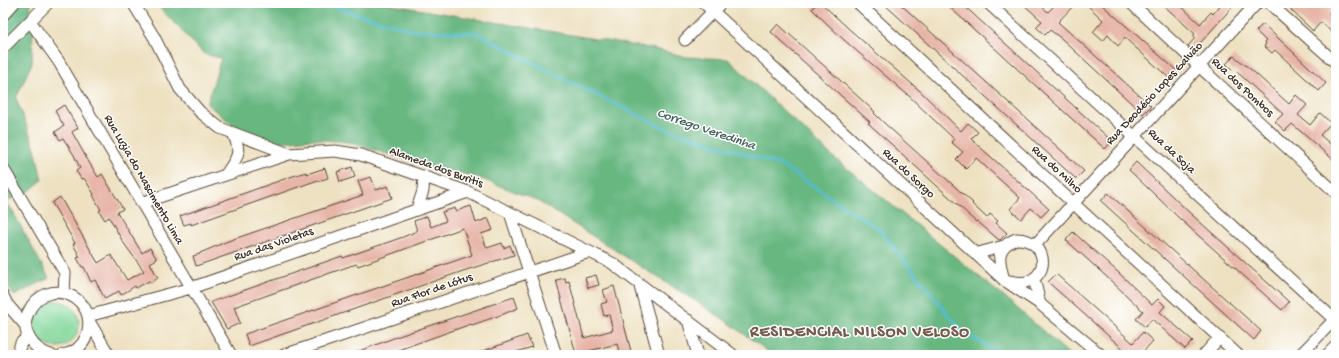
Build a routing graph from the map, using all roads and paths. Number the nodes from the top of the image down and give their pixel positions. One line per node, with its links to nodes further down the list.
1 (14, 3): 12 (street)
2 (48, 3): 13 (street)
3 (133, 3): 18 (street)
4 (704, 3): 11 (street, Rua do Sorgo)
5 (721, 3): 11 (street)
6 (858, 3): 27 (street, Rua do Milho)
7 (988, 3): 19 (street, Rua da Soja)
8 (1130, 3): 17 (street, Rua dos Pombos)
9 (1257, 3): 17 (street, Rua Deodécio Lopes Galvão)
10 (1270, 3): 16 (street)
11 (713, 11): 14 (street); 33 (street, Rua do Sorgo)
12 (3, 15)
13 (30, 21): 15 (street); 26 (street, Rua Luzia do Nascimento Lima)
14 (685, 40)
15 (3, 48)
16 (1336, 63)
17 (1199, 66): 19 (street, Rua Deodécio Lopes Galvão); 25 (street, Rua dos Pombos)
18 (233, 133): 20 (street); 22 (street)
19 (1134, 136): 27 (street, Rua Deodécio Lopes Galvão); 43 (street, Rua da Soja)
20 (288, 154): 22 (street, Alameda dos Buritis); 23 (street, Alameda dos Buritis)
21 (3, 168): 39 (street)
22 (226, 174): 26 (street, Alameda dos Buritis)
23 (424, 176): 24 (street, Alameda dos Buritis); 28 (street)
24 (468, 192): 28 (street, Rua das Violetas); 29 (street, Alameda dos Buritis)
25 (1336, 193)
26 (141, 203): 38 (street, Rua Luzia do Nascimento Lima)
27 (1073, 203): 30 (street, Rua Deodécio Lopes Galvão); 46 (street, Rua do Milho)
28 (417, 209): 38 (street, Rua das Violetas)
29 (510, 213): 32 (street, Alameda dos Buritis); 34 (street)
30 (1035, 245): 31 (street); 35 (street)
31 (1004, 246): 33 (street); 36 (street)
32 (589, 252): 34 (street, Rua Flor de Lótus); 37 (street, Alameda dos Buritis)
33 (975, 254): 36 (street, Rua do Sorgo)
34 (529, 272): 55 (street, Rua Flor de Lótus); 56 (street)
35 (1034, 278): 36 (street); 41 (street)
36 (1004, 280): 41 (street, Rua do Sorgo)
37 (639, 283): 44 (street, Alameda dos Buritis); 57 (street)
38 (191, 288): 42 (street, Rua das Violetas); 54 (street, Rua Luzia do Nascimento Lima)
39 (64, 293): 42 (street); 45 (street)
40 (4, 302): 45 (street)
41 (1040, 304): 60 (street, Rua do Sorgo)
42 (88, 319): 52 (street); 53 (street)
43 (1335, 319): 63 (street)
44 (688, 320): 58 (street); 59 (street, Alameda dos Buritis)
45 (25, 325): 47 (street)
46 (1219, 338): 61 (street); 62 (street, Rua do Milho)
47 (31, 341): 49 (street); 50 (street); 51 (street)
48 (1336, 346): 64 (street)
49 (17, 355)
50 (39, 355)
51 (51, 355)
52 (63, 355)
53 (109, 355)
54 (230, 355)
55 (284, 355)
56 (556, 355)
57 (659, 355)
58 (698, 355)
59 (733, 355)
60 (1101, 355)
61 (1204, 355)
62 (1238, 355)
63 (1300, 355)
64 (1327, 355)

